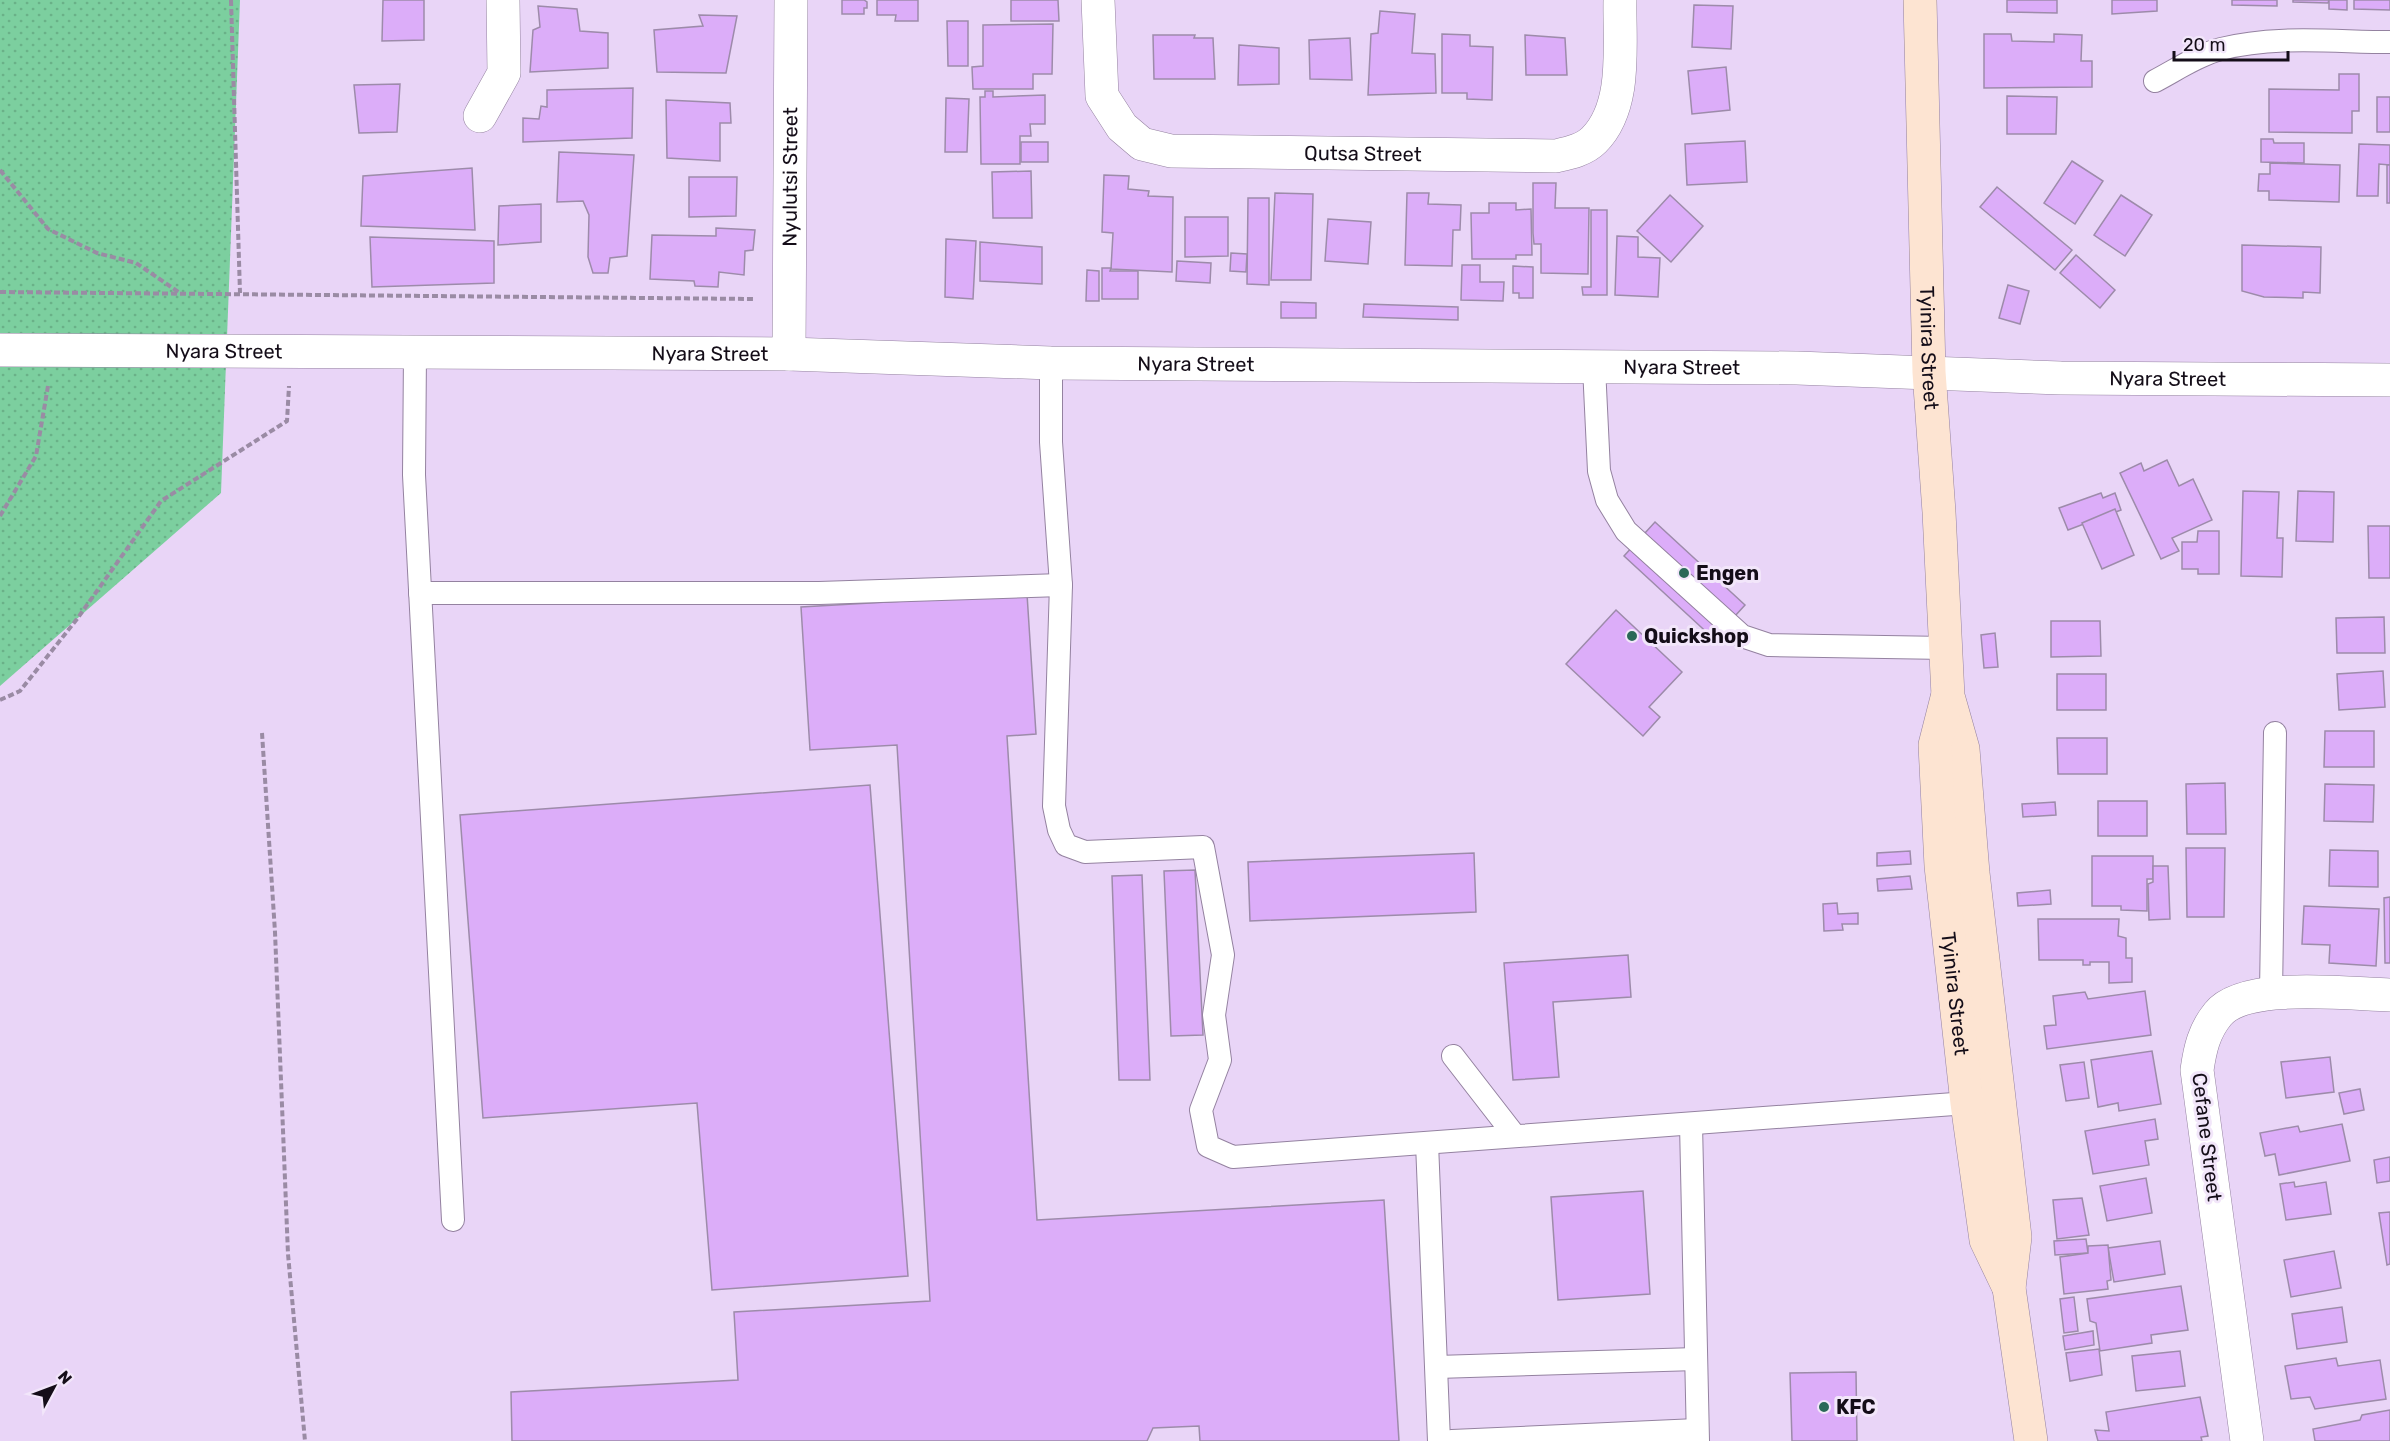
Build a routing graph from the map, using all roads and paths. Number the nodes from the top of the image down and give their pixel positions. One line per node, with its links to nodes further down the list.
1 (231, 0): 13 (path)
2 (503, 0): 9 (street)
3 (790, 0): 14 (street, Nyulutsi Street)
4 (1098, 0): 5 (street, Qutsa Street)
5 (1620, 0)
6 (1920, 0): 22 (street, Tyinira Street)
7 (2390, 42): 8 (lane)
8 (2155, 81)
9 (480, 116)
10 (0, 170): 12 (path)
11 (0, 292): 12 (path)
12 (180, 293): 13 (path)
13 (240, 293): 14 (path)
14 (789, 299): 19 (street, Nyulutsi Street)
15 (0, 350): 16 (street, Nyara Street)
16 (54, 350): 17 (street, Nyara Street); 24 (path)
17 (291, 352): 18 (street, Nyara Street); 28 (path)
18 (415, 353): 19 (street, Nyara Street); 26 (lane)
19 (789, 354): 20 (street, Nyara Street)
20 (1051, 363): 21 (street, Nyara Street); 25 (lane)
21 (1594, 367): 22 (street, Nyara Street); 27 (lane)
22 (1929, 372): 23 (street, Nyara Street); 27 (street, Tyinira Street)
23 (2390, 380)
24 (0, 516)
25 (1061, 585): 26 (lane); 37 (lane)
26 (420, 593): 38 (lane)
27 (1946, 648): 34 (street, Tyinira Street)
28 (0, 700)
29 (2275, 733): 31 (lane)
30 (262, 734): 42 (path)
31 (2271, 993): 32 (street, Cefane Street); 46 (street, Cefane Street)
32 (2390, 995)
33 (1453, 1056): 36 (lane)
34 (1982, 1102): 35 (lane); 45 (street, Tyinira Street)
35 (1691, 1124): 36 (lane); 39 (lane)
36 (1515, 1136): 37 (lane)
37 (1427, 1143): 40 (lane)
38 (453, 1220)
39 (1696, 1359): 40 (lane); 41 (lane)
40 (1437, 1367): 43 (lane)
41 (1698, 1435): 44 (lane)
42 (305, 1441)
43 (1439, 1441)
44 (1452, 1441)
45 (2031, 1441)
46 (2247, 1441)

